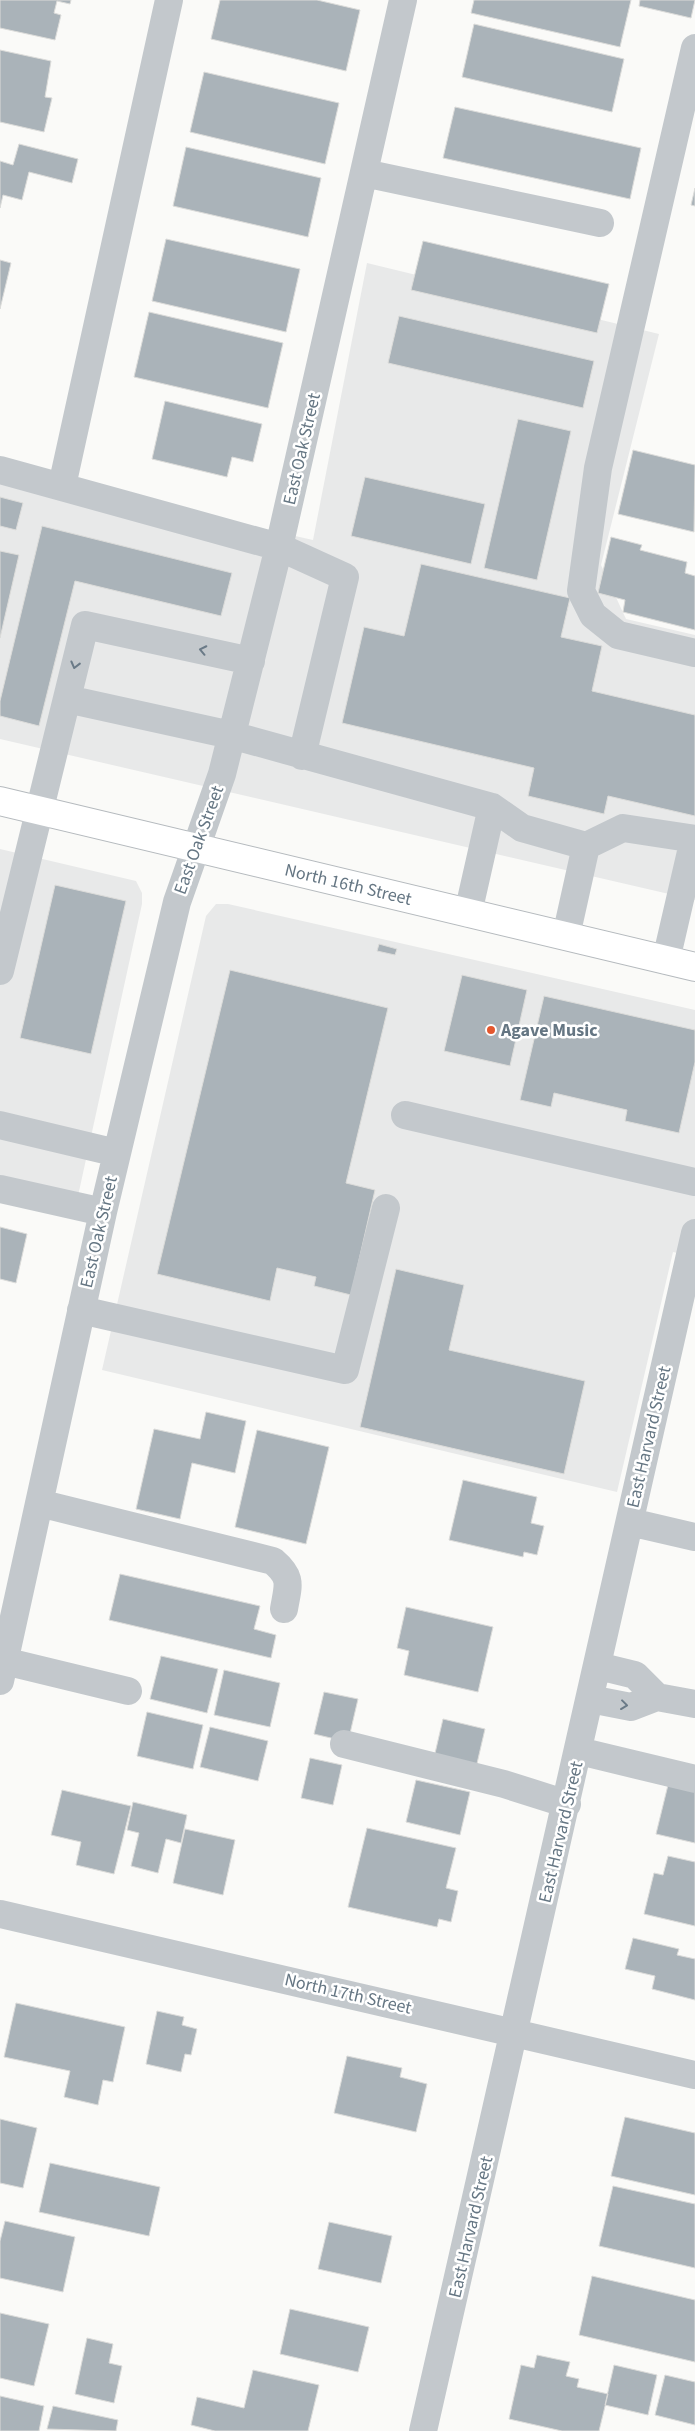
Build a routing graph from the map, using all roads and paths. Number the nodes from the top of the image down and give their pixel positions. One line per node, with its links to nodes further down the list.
1 (169, 0): 7 (street)
2 (403, 0): 4 (street, East Oak Street)
3 (695, 48): 9 (street)
4 (364, 173): 5 (street); 8 (street, East Oak Street)
5 (600, 223)
6 (0, 470): 7 (street)
7 (62, 486): 8 (street)
8 (279, 547): 10 (street, East Oak Street); 13 (street)
9 (695, 653)
10 (250, 661): 11 (street, one-way to 11); 12 (street, East Oak Street)
11 (67, 698): 12 (street); 16 (street)
12 (232, 736): 13 (street); 19 (street, East Oak Street)
13 (302, 756): 15 (street)
14 (0, 801): 16 (main road, North 16th Street)
15 (492, 807): 18 (street); 20 (street)
16 (39, 810): 19 (main road, North 16th Street); 24 (street)
17 (695, 839): 18 (street); 22 (street)
18 (586, 846): 21 (street)
19 (196, 848): 20 (main road, North 16th Street); 27 (street, East Oak Street)
20 (468, 913): 21 (main road, North 16th Street)
21 (566, 936): 22 (main road, North 16th Street)
22 (666, 960): 23 (main road, North 16th Street)
23 (695, 967)
24 (0, 971)
25 (405, 1116): 28 (street)
26 (0, 1125): 27 (street)
27 (117, 1153): 31 (street, East Oak Street)
28 (695, 1182)
29 (0, 1189): 31 (street)
30 (386, 1208): 33 (street)
31 (103, 1212): 33 (street, East Oak Street)
32 (695, 1233): 35 (street, East Harvard Street)
33 (81, 1310): 34 (street, East Oak Street)
34 (39, 1503): 37 (street); 39 (street, East Oak Street)
35 (630, 1522): 36 (street); 38 (street, East Harvard Street)
36 (695, 1537)
37 (284, 1609)
38 (598, 1666): 41 (street); 42 (street, East Harvard Street)
39 (2, 1671): 40 (street)
40 (128, 1692)
41 (657, 1697): 42 (street, one-way to 41); 43 (street)
42 (590, 1699): 45 (street, East Harvard Street)
43 (695, 1704)
44 (344, 1744): 47 (street)
45 (578, 1752): 46 (street); 47 (street, East Harvard Street)
46 (695, 1779)
47 (567, 1804): 49 (street, East Harvard Street)
48 (0, 1914): 49 (street, North 17th Street)
49 (516, 2032): 50 (street, North 17th Street); 51 (street, East Harvard Street)
50 (695, 2074)
51 (424, 2431)

